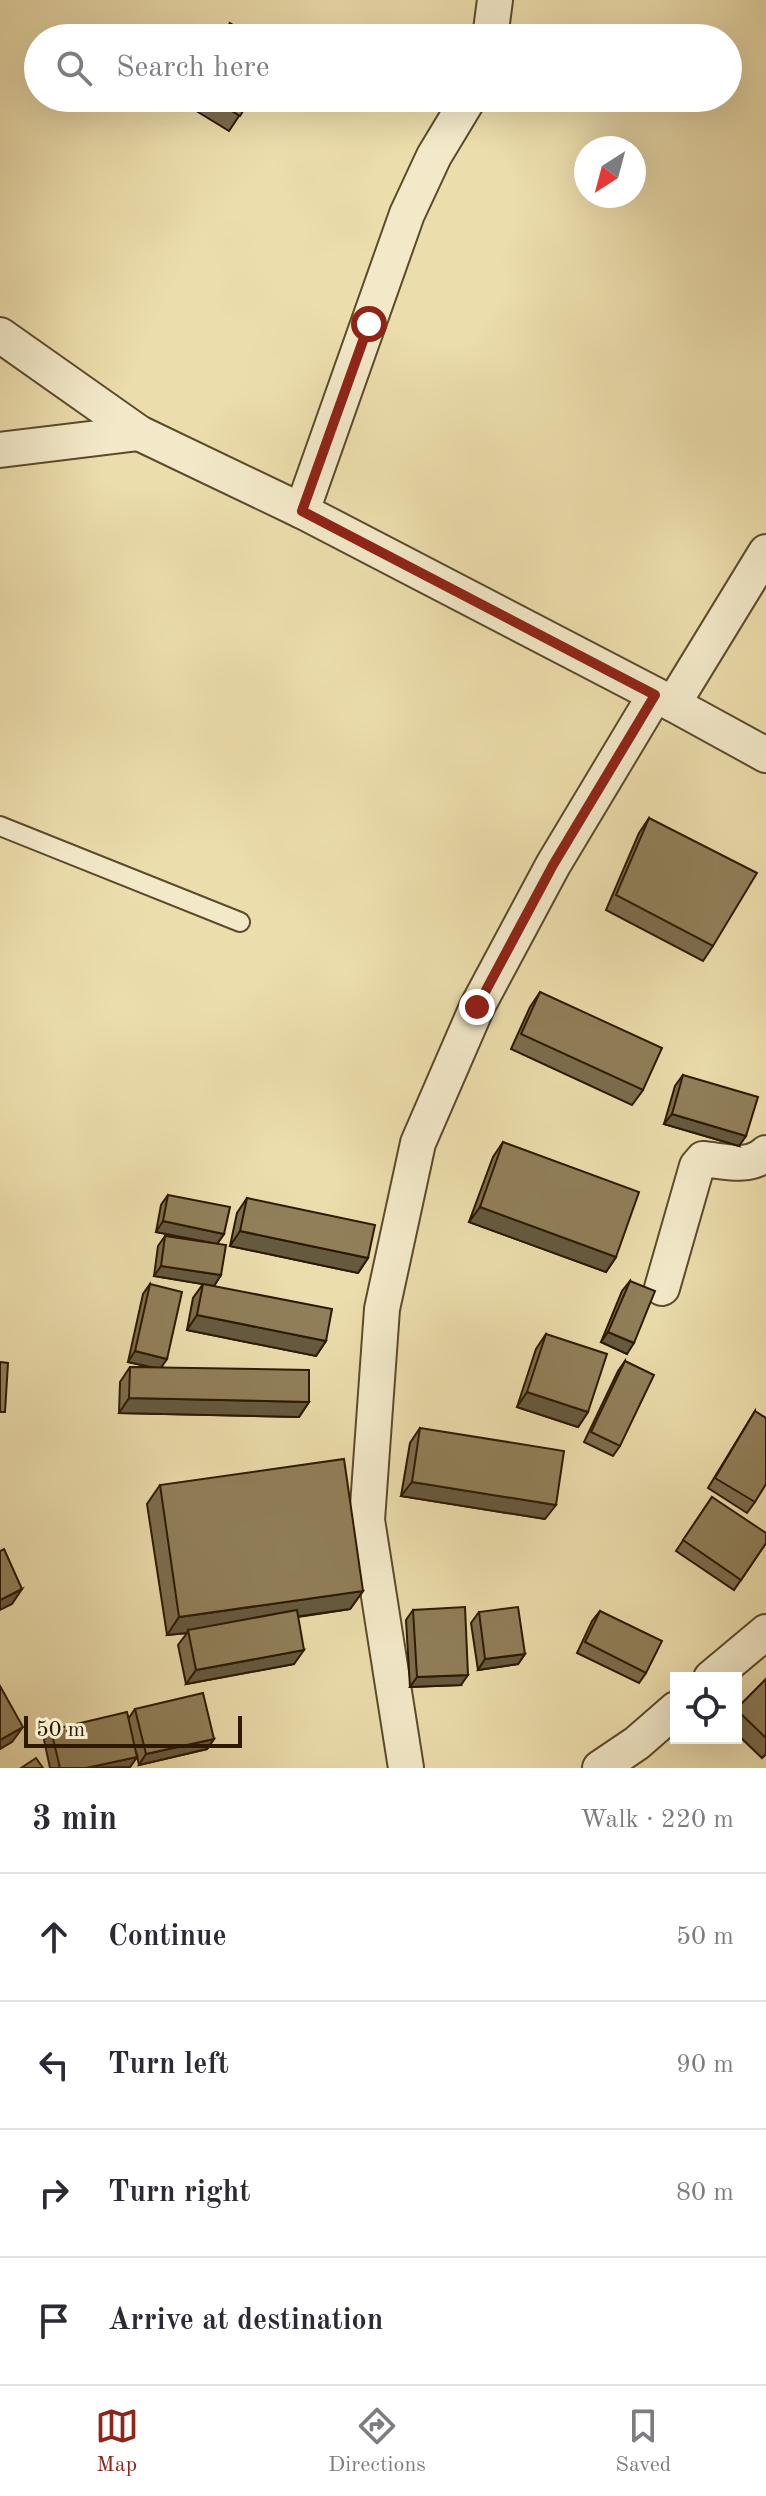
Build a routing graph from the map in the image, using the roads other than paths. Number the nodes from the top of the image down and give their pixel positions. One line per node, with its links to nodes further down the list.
1 (495, 0): 2 (street)
2 (492, 24)
3 (461, 112): 7 (street)
4 (0, 335): 5 (street)
5 (139, 433): 6 (street); 7 (street)
6 (0, 450)
7 (302, 511): 9 (street)
8 (766, 552): 9 (street)
9 (664, 699): 10 (street); 18 (street)
10 (766, 755)
11 (0, 826): 12 (lane)
12 (240, 922)
13 (766, 1153): 14 (street)
14 (662, 1288)
15 (766, 1632): 16 (street)
16 (718, 1672)
17 (670, 1714): 19 (street)
18 (406, 1768)
19 (600, 1768)

